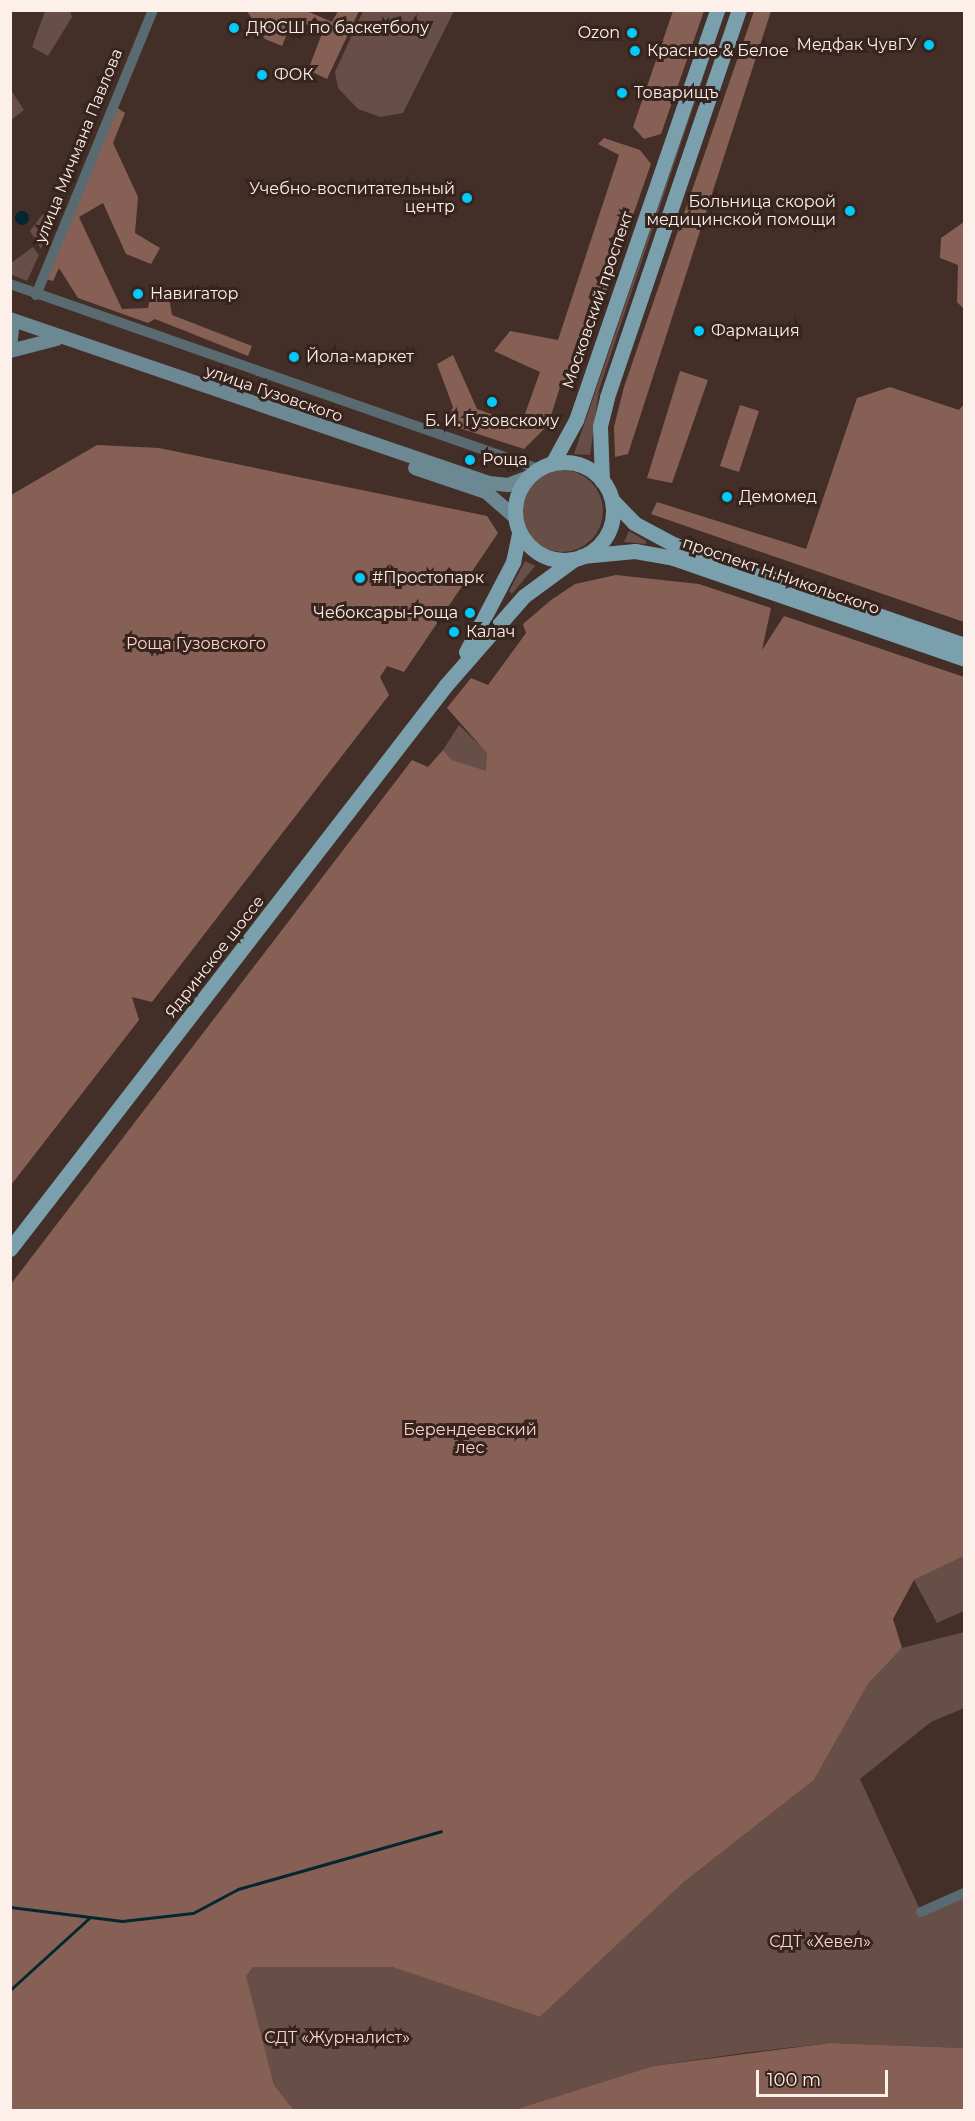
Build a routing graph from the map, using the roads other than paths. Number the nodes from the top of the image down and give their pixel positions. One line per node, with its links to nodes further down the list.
1 (153, 10): 5 (street, улица Мичмана Павлова)
2 (717, 10): 12 (main road, Московский проспект)
3 (739, 10): 14 (main road)
4 (10, 284): 5 (street)
5 (36, 295): 13 (street)
6 (12, 325): 7 (main road); 8 (main road, улица Гузовского); 9 (main road)
7 (42, 340): 8 (main road); 10 (main road)
8 (60, 343): 11 (main road); 13 (main road, улица Гузовского); 16 (main road, улица Гузовского)
9 (10, 346)
10 (10, 351)
11 (10, 361)
12 (553, 462): 13 (main road); 14 (main road)
13 (534, 473): 16 (main road)
14 (602, 481): 15 (main road)
15 (613, 501): 18 (main road); 19 (main road, проспект Н.Никольского)
16 (514, 516): 17 (main road)
17 (519, 533): 18 (main road); 21 (main road, Ядринское шоссе)
18 (577, 558): 20 (main road, проспект Н.Никольского); 21 (main road, Ядринское шоссе)
19 (964, 645)
20 (964, 659)
21 (446, 686): 22 (main road, Ядринское шоссе)
22 (10, 1250)
23 (964, 1893): 24 (street)
24 (921, 1912)

